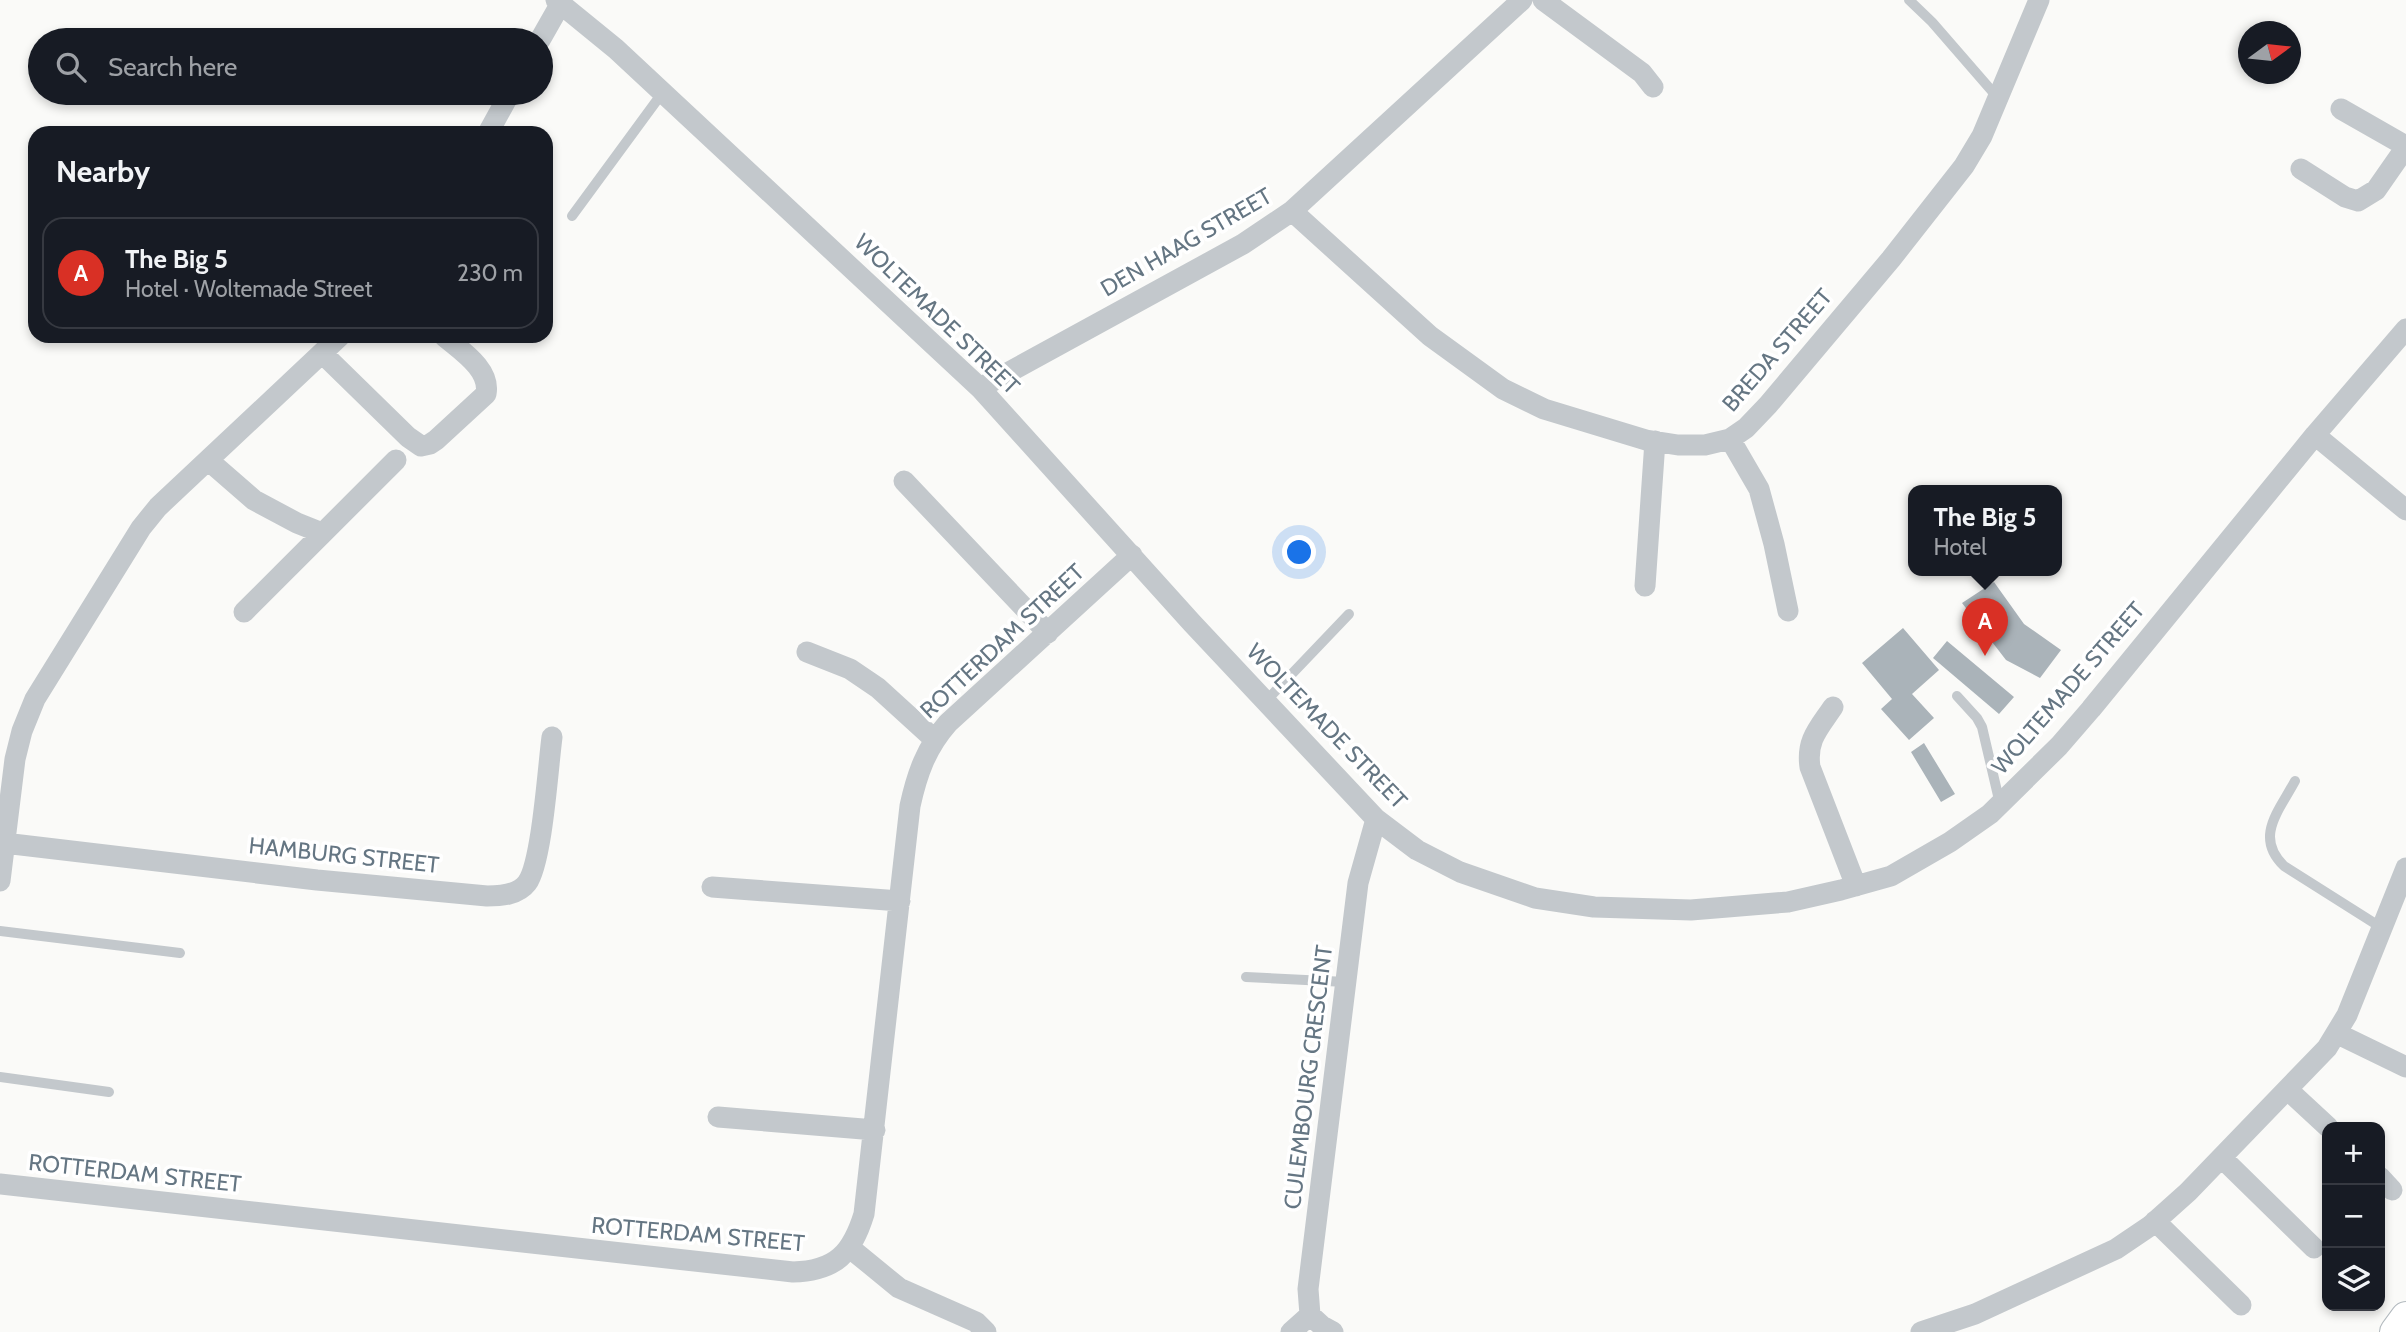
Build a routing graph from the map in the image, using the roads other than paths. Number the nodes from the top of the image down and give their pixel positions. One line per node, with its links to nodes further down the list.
1 (1522, 0): 15 (street, DEN HAAG STREET)
2 (1543, 0): 7 (street)
3 (1909, 0): 9 (lane)
4 (2039, 0): 9 (street, BREDA STREET)
5 (558, 1): 6 (street); 8 (street, WOLTEMADE STREET)
6 (546, 28)
7 (1653, 87)
8 (663, 92): 16 (lane); 21 (street, WOLTEMADE STREET)
9 (1998, 97): 23 (street, BREDA STREET)
10 (503, 105): 12 (street)
11 (2342, 109): 13 (street)
12 (492, 126)
13 (2406, 147): 14 (street)
14 (2301, 169)
15 (1292, 211): 21 (street, DEN HAAG STREET); 24 (street, BREDA STREET)
16 (572, 216)
17 (2406, 329): 22 (street, WOLTEMADE STREET)
18 (333, 343): 20 (street)
19 (452, 343): 20 (street)
20 (322, 353): 25 (street)
21 (980, 388): 30 (street, WOLTEMADE STREET)
22 (2315, 435): 28 (street); 43 (street, WOLTEMADE STREET)
23 (1730, 439): 24 (street, BREDA STREET); 32 (street)
24 (1656, 442): 31 (street)
25 (208, 460): 29 (street); 45 (street)
26 (396, 460): 29 (street)
27 (904, 481): 35 (street)
28 (2406, 510)
29 (322, 533): 33 (street)
30 (1132, 555): 35 (street, ROTTERDAM STREET); 38 (street, WOLTEMADE STREET)
31 (1645, 586)
32 (1788, 611)
33 (244, 612)
34 (1349, 614): 38 (lane)
35 (1048, 633): 41 (street, ROTTERDAM STREET)
36 (807, 652): 41 (street)
37 (1957, 696): 43 (lane)
38 (1265, 702): 44 (street, WOLTEMADE STREET)
39 (1833, 707): 48 (street)
40 (552, 737): 45 (street, HAMBURG STREET)
41 (934, 739): 50 (street, ROTTERDAM STREET)
42 (2295, 781): 51 (lane)
43 (2000, 804): 48 (street, WOLTEMADE STREET)
44 (1376, 819): 48 (street, WOLTEMADE STREET); 55 (street, CULEMBOURG CRESCENT)
45 (4, 843): 47 (street)
46 (2406, 868): 51 (street)
47 (0, 881)
48 (1856, 886)
49 (712, 887): 50 (street)
50 (900, 901): 63 (street, ROTTERDAM STREET)
51 (2382, 928): 56 (street)
52 (0, 931): 53 (lane)
53 (180, 953)
54 (1246, 977): 55 (lane)
55 (1346, 982): 70 (street, CULEMBOURG CRESCENT)
56 (2336, 1033): 57 (street); 59 (street)
57 (2406, 1068)
58 (0, 1077): 60 (lane)
59 (2288, 1090): 62 (street); 64 (street)
60 (109, 1092)
61 (718, 1117): 63 (street)
62 (2323, 1122)
63 (874, 1130): 67 (street, ROTTERDAM STREET)
64 (2222, 1158): 66 (street); 68 (street)
65 (0, 1184): 67 (street, ROTTERDAM STREET)
66 (2155, 1221): 69 (street); 75 (street)
67 (850, 1248): 72 (street)
68 (2314, 1248)
69 (2241, 1305)
70 (1310, 1315): 73 (street); 74 (street)
71 (2406, 1317): 76 (main road)
72 (986, 1332)
73 (1291, 1332)
74 (1333, 1332)
75 (1921, 1332)
76 (2395, 1332)

